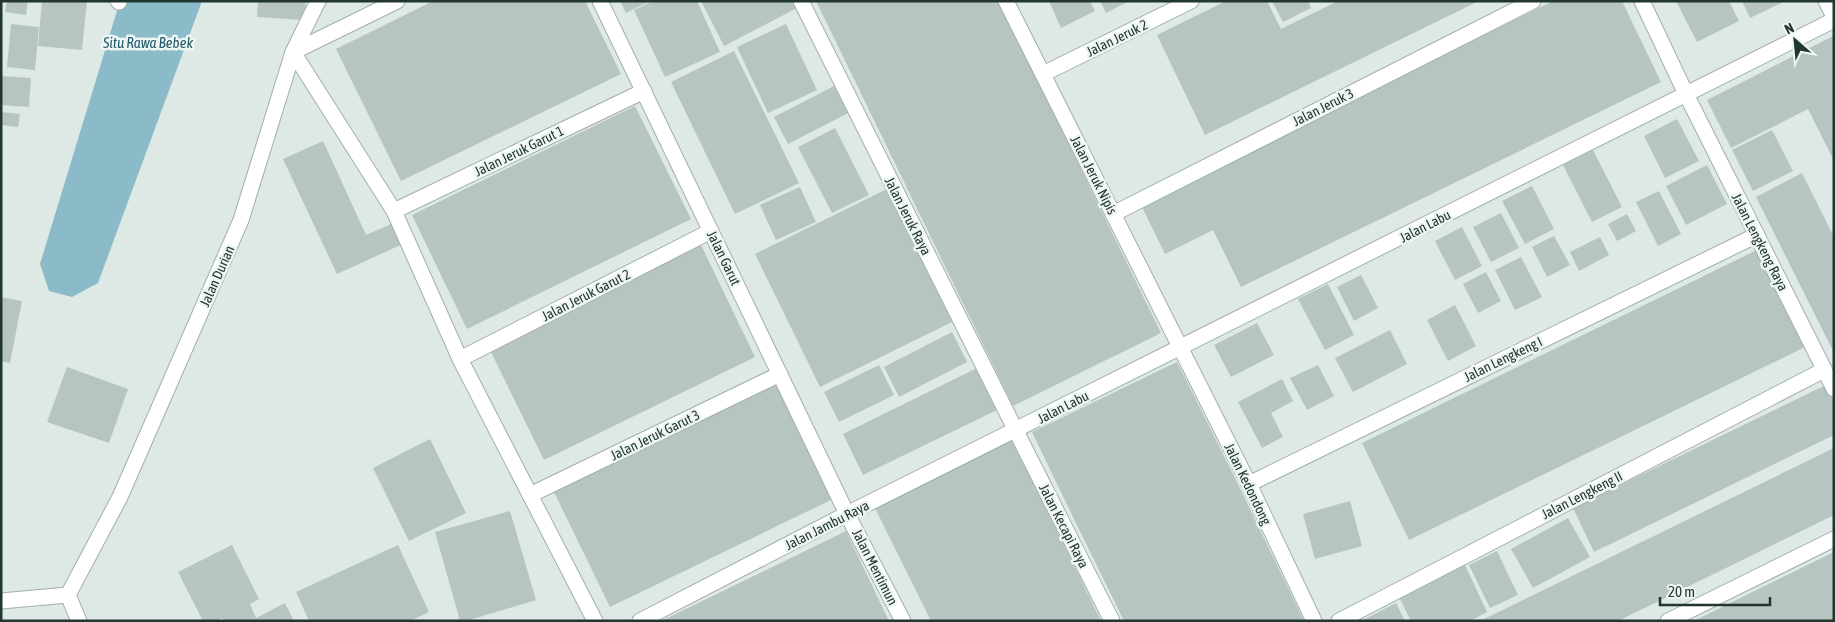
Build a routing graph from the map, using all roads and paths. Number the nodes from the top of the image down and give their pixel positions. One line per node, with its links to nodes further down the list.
1 (318, 1): 11 (street, Jalan Durian)
2 (397, 1): 11 (street)
3 (600, 1): 13 (street, Jalan Garut)
4 (801, 1): 24 (street, Jalan Jeruk Raya)
5 (1006, 1): 12 (street, Jalan Jeruk Nipis)
6 (1191, 1): 12 (street, Jalan Jeruk 2)
7 (1533, 1): 16 (street, Jalan Jeruk 3)
8 (1642, 1): 14 (street, Jalan Lengkeng Raya)
9 (1826, 1): 10 (street)
10 (1834, 19): 14 (street, Jalan Labu)
11 (293, 52): 15 (street); 29 (street, Jalan Durian)
12 (1043, 74): 16 (street, Jalan Jeruk Nipis)
13 (644, 91): 15 (street, Jalan Jeruk Garut 1); 17 (street, Jalan Garut)
14 (1686, 94): 18 (street, Jalan Lengkeng Raya); 19 (street, Jalan Labu)
15 (394, 211): 20 (street)
16 (1113, 214): 19 (street, Jalan Jeruk Nipis)
17 (711, 231): 20 (street, Jalan Jeruk Garut 2); 22 (street, Jalan Garut)
18 (1757, 235): 21 (street, Jalan Lengkeng Raya); 25 (street, Jalan Lengkeng I)
19 (1180, 348): 24 (street, Jalan Labu); 25 (street, Jalan Kedondong)
20 (460, 359): 26 (street)
21 (1824, 370): 23 (street, Jalan Lengkeng Raya); 37 (street, Jalan Lengkeng II)
22 (780, 374): 26 (street, Jalan Jeruk Garut 3); 27 (street, Jalan Garut)
23 (1834, 389)
24 (1016, 431): 27 (street, Jalan Jambu Raya); 35 (street, Jalan Kecapi Raya)
25 (1248, 484): 36 (street, Jalan Kedondong)
26 (530, 495): 32 (street)
27 (848, 514): 33 (street, Jalan Jambu Raya); 34 (street, Jalan Mentimun)
28 (1834, 539): 38 (street)
29 (62, 595): 30 (street); 31 (street)
30 (1, 601)
31 (79, 621)
32 (595, 621)
33 (640, 621)
34 (903, 621)
35 (1112, 621)
36 (1314, 621)
37 (1339, 621)
38 (1668, 621)

